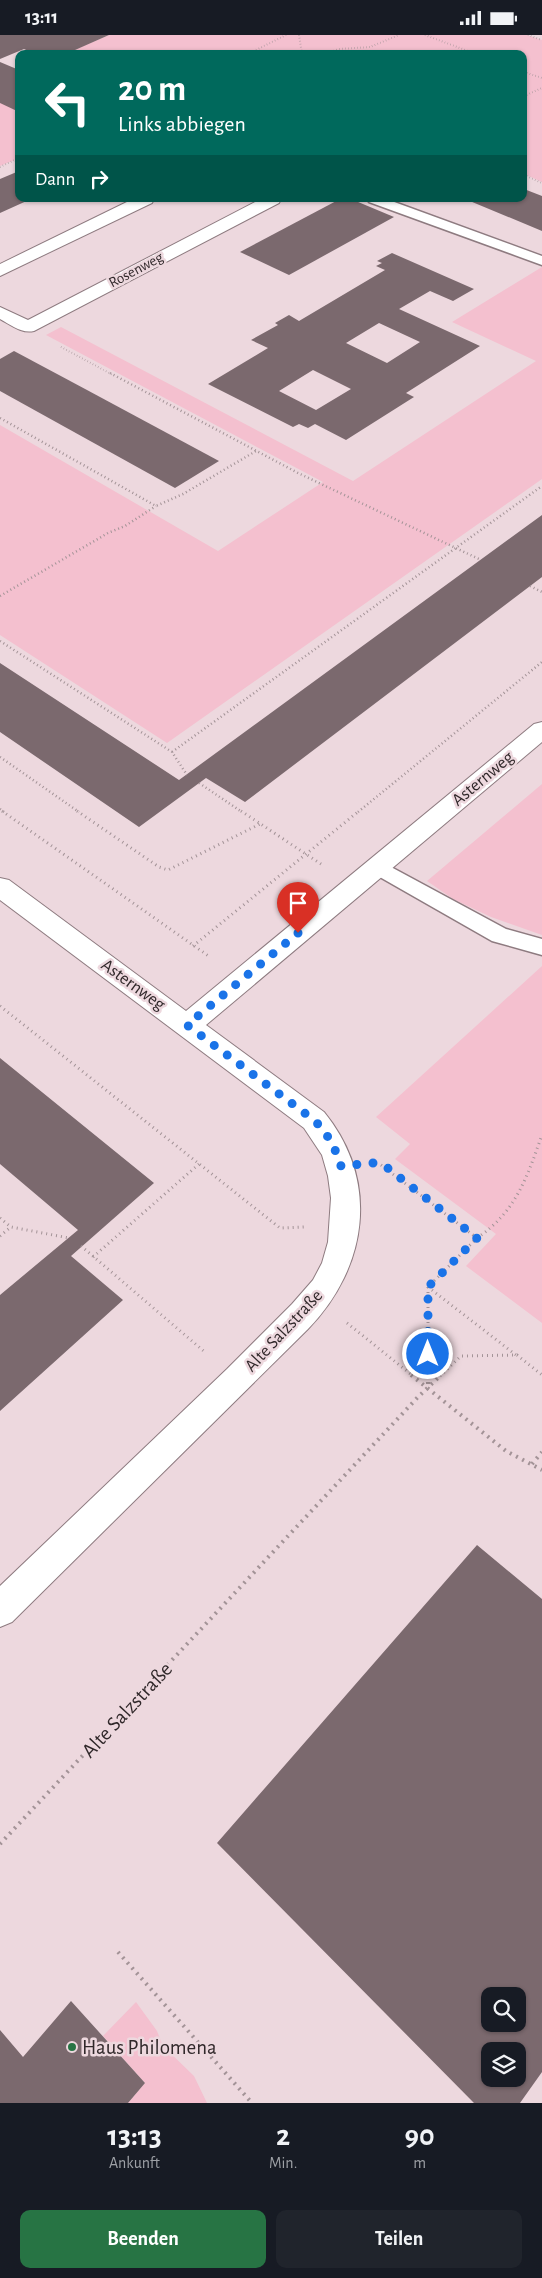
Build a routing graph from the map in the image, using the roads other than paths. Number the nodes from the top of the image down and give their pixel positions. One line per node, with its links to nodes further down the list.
1 (140, 202): 5 (street)
2 (267, 202): 6 (street, Rosenweg)
3 (382, 202): 4 (lane)
4 (542, 261)
5 (0, 271)
6 (0, 312)
7 (542, 730): 8 (street, Asternweg)
8 (378, 867): 10 (lane); 11 (street, Asternweg)
9 (0, 887): 11 (street, Asternweg)
10 (542, 947)
11 (187, 1025): 12 (street, Alte Salzstraße)
12 (0, 1611)

